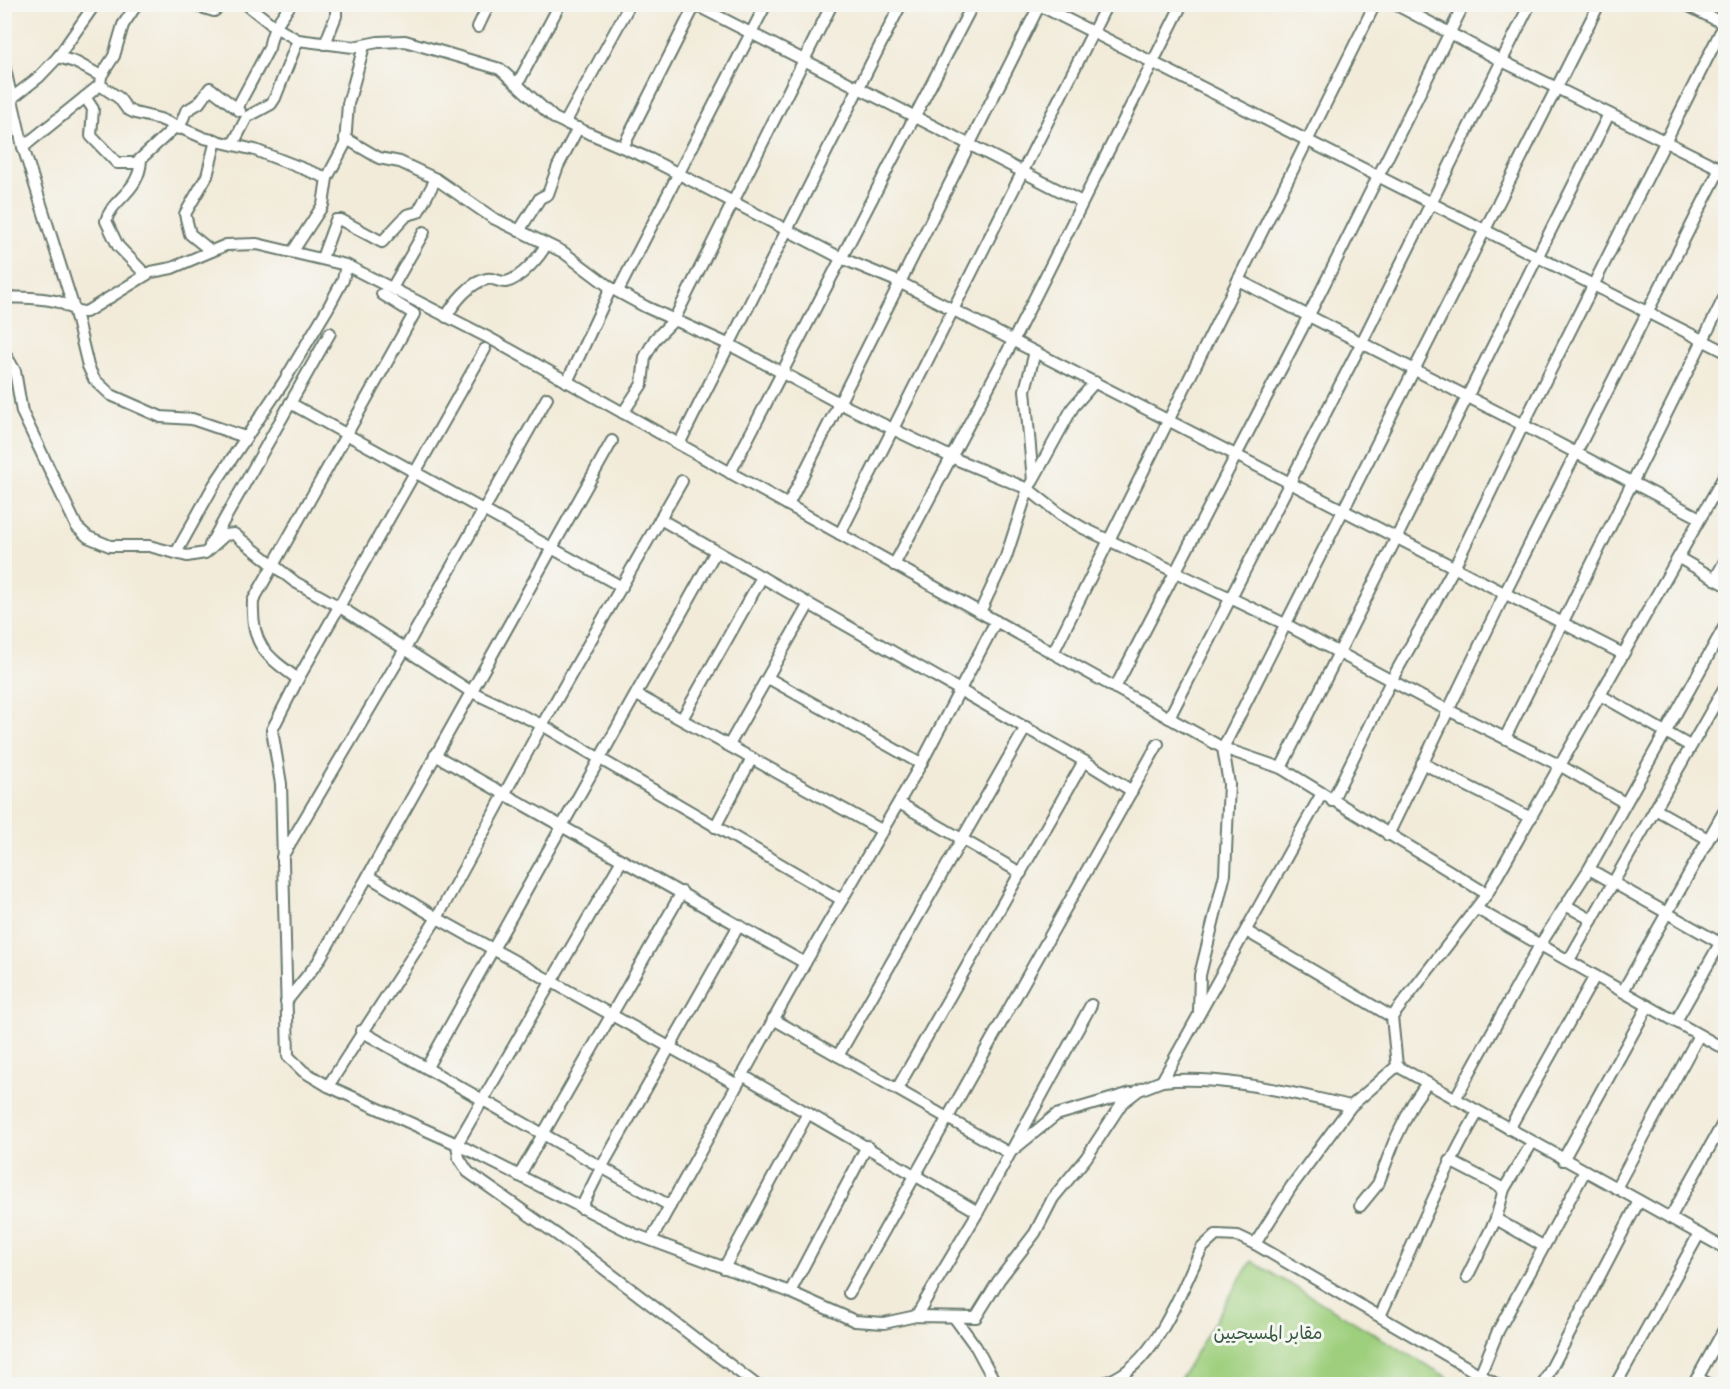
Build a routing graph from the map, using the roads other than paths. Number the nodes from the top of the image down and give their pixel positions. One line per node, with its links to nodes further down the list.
1 (95, 4): 36 (street)
2 (137, 4): 41 (street)
3 (191, 4): 4 (street)
4 (224, 4)
5 (246, 4): 28 (street)
6 (291, 4): 28 (street)
7 (336, 4): 34 (street)
8 (489, 4): 29 (street)
9 (560, 4): 42 (street)
10 (630, 4): 51 (street)
11 (720, 4): 26 (street)
12 (766, 4): 31 (street)
13 (832, 4): 37 (street)
14 (901, 4): 44 (street)
15 (973, 4): 50 (street)
16 (1107, 4): 30 (street)
17 (1182, 4): 39 (street)
18 (1375, 4): 56 (street)
19 (1395, 4): 32 (street)
20 (1464, 4): 32 (street)
21 (1530, 4): 38 (street)
22 (1599, 4): 43 (street)
23 (1685, 4): 27 (street)
24 (694, 5): 26 (street); 61 (street)
25 (1039, 5): 30 (street); 59 (street)
26 (714, 15): 31 (street)
27 (1725, 23): 57 (street)
28 (275, 27): 33 (street); 47 (street)
29 (478, 27)
30 (1093, 32): 39 (street); 65 (street)
31 (751, 34): 37 (street); 66 (street)
32 (1450, 34): 38 (street); 68 (street)
33 (298, 40): 34 (street); 49 (street)
34 (326, 44): 35 (street)
35 (364, 46): 42 (street); 54 (street)
36 (58, 57): 41 (street); 46 (street)
37 (803, 61): 44 (street); 70 (street)
38 (1502, 61): 43 (street); 72 (street)
39 (1153, 63): 56 (street); 71 (street)
40 (4, 65): 46 (street)
41 (100, 80): 45 (street); 52 (street)
42 (518, 83): 51 (street)
43 (1558, 88): 48 (street); 74 (street)
44 (857, 89): 50 (street); 73 (street)
45 (85, 97): 60 (street); 63 (street)
46 (12, 98): 60 (street)
47 (237, 108): 49 (street); 52 (street)
48 (1609, 114): 57 (street); 82 (street)
49 (247, 117): 58 (street)
50 (915, 119): 59 (street); 81 (street)
51 (565, 123): 53 (street)
52 (177, 128): 55 (street); 63 (street)
53 (578, 128): 61 (street); 75 (street)
54 (345, 138): 67 (street); 69 (street)
55 (216, 140): 58 (street); 78 (street)
56 (1306, 140): 68 (street); 85 (street)
57 (1665, 142): 64 (street); 87 (street)
58 (233, 144): 67 (street)
59 (968, 146): 65 (street); 86 (street)
60 (23, 147): 94 (street)
61 (623, 147): 66 (street)
62 (1725, 157): 64 (street)
63 (141, 160): 84 (street)
64 (1723, 170): 95 (street)
65 (1023, 173): 71 (street); 93 (street)
66 (678, 174): 70 (street); 89 (street)
67 (327, 178): 79 (street)
68 (1376, 178): 72 (street); 97 (street)
69 (436, 179): 75 (street); 80 (street)
70 (733, 202): 73 (street); 98 (street)
71 (1082, 202): 101 (street)
72 (1431, 204): 74 (street); 102 (street)
73 (786, 229): 81 (street); 103 (street)
74 (1483, 230): 82 (street); 108 (street)
75 (519, 231): 77 (street)
76 (424, 232): 88 (street)
77 (546, 244): 89 (street); 96 (street)
78 (212, 251): 79 (street); 84 (street)
79 (293, 251): 80 (street)
80 (322, 258): 83 (street)
81 (841, 258): 86 (street); 109 (street)
82 (1538, 258): 87 (street); 113 (street)
83 (346, 265): 88 (street); 121 (street)
84 (146, 275): 94 (street)
85 (1238, 280): 97 (street); 117 (street)
86 (899, 282): 93 (street); 115 (street)
87 (1593, 286): 95 (street); 118 (street)
88 (392, 288): 96 (street)
89 (615, 289): 98 (street); 110 (street)
90 (382, 294): 120 (street)
91 (1725, 294): 100 (street)
92 (4, 297): 94 (street)
93 (953, 310): 101 (street); 119 (street)
94 (75, 312): 121 (street)
95 (1647, 313): 100 (street); 124 (street)
96 (446, 317): 110 (street)
97 (1308, 317): 102 (street); 125 (street)
98 (674, 320): 103 (street); 116 (street)
99 (330, 333): 114 (street)
100 (1703, 340): 107 (street); 131 (street)
101 (1013, 341): 106 (street); 126 (street)
102 (1361, 344): 108 (street); 132 (street)
103 (730, 345): 109 (street); 123 (street)
104 (485, 349): 127 (street)
105 (4, 352): 144 (street)
106 (1035, 352): 111 (street); 133 (street)
107 (1725, 352)
108 (1415, 372): 113 (street); 136 (street)
109 (783, 373): 115 (street); 128 (street)
110 (567, 382): 116 (street)
111 (1095, 382): 117 (street); 133 (street)
112 (547, 398): 135 (street)
113 (1467, 398): 118 (street); 140 (street)
114 (290, 403): 120 (street); 145 (street)
115 (839, 403): 119 (street); 134 (street)
116 (623, 413): 123 (street)
117 (1168, 422): 125 (street); 141 (street)
118 (1523, 425): 124 (street); 149 (street)
119 (893, 428): 126 (street); 139 (street)
120 (345, 433): 127 (street); 150 (street)
121 (245, 437): 144 (street)
122 (612, 441): 142 (street)
123 (679, 444): 128 (street)
124 (1576, 453): 131 (street); 156 (street)
125 (1235, 457): 132 (street); 151 (street)
126 (952, 458): 133 (street); 148 (street)
127 (414, 472): 135 (street); 159 (street)
128 (730, 473): 134 (street)
129 (1724, 480): 137 (street)
130 (682, 481): 138 (street)
131 (1631, 481): 137 (street); 162 (street)
132 (1288, 483): 136 (street); 157 (street)
133 (1030, 485): 141 (street); 160 (street)
134 (788, 505): 139 (street)
135 (483, 509): 142 (street); 165 (street)
136 (1342, 509): 140 (street); 163 (street)
137 (1700, 518): 146 (street)
138 (660, 519): 143 (street); 155 (street)
139 (840, 534): 148 (street)
140 (1397, 536): 149 (street); 167 (street)
141 (1110, 540): 151 (street); 166 (street)
142 (552, 548): 155 (street); 175 (street)
143 (716, 551): 152 (street); 176 (street)
144 (176, 553): 145 (street)
145 (205, 553): 150 (street)
146 (1679, 558): 153 (street); 168 (street)
147 (1725, 559): 153 (street)
148 (894, 565): 160 (street)
149 (1455, 566): 156 (street); 171 (street)
150 (273, 567): 159 (street); 170 (street)
151 (1176, 572): 157 (street); 173 (street)
152 (762, 577): 158 (street); 180 (street)
153 (1715, 579): 154 (street)
154 (1725, 585)
155 (622, 587): 181 (street)
156 (1506, 591): 162 (street); 178 (street)
157 (1229, 598): 163 (street); 179 (street)
158 (809, 604): 169 (street); 174 (street)
159 (340, 607): 165 (street); 170 (street)
160 (980, 612): 161 (street)
161 (996, 621): 166 (street); 174 (street)
162 (1562, 621): 168 (street); 184 (street)
163 (1285, 624): 167 (street); 188 (street)
164 (1725, 624): 183 (street)
165 (405, 649): 175 (street); 212 (street)
166 (1053, 653): 173 (street)
167 (1338, 654): 171 (street); 196 (street)
168 (1623, 654): 177 (street)
169 (768, 678): 186 (street); 193 (street)
170 (298, 679): 212 (street)
171 (1391, 681): 178 (street); 200 (street)
172 (1725, 685): 187 (street)
173 (1115, 688): 179 (street)
174 (958, 689): 182 (street); 193 (street)
175 (470, 691): 181 (street); 189 (street)
176 (637, 695): 180 (street); 191 (street)
177 (1600, 695): 183 (street); 195 (street)
178 (1448, 709): 184 (street); 194 (street)
179 (1169, 718): 188 (street)
180 (682, 719): 186 (street)
181 (542, 725): 191 (street); 198 (street)
182 (1026, 727): 192 (street); 211 (street)
183 (1665, 732): 187 (street); 202 (street)
184 (1505, 738): 195 (street)
185 (1158, 744): 197 (street)
186 (729, 746): 190 (street)
187 (1690, 746): 204 (street)
188 (1223, 748): 196 (street); 240 (street)
189 (435, 755): 198 (street); 216 (street)
190 (752, 758): 207 (street); 208 (street)
191 (600, 760): 206 (street); 207 (street)
192 (1084, 761): 197 (street); 215 (street)
193 (921, 764): 201 (street)
194 (1422, 764): 205 (street); 209 (street)
195 (1560, 766): 202 (street); 205 (street)
196 (1281, 768): 199 (street)
197 (1132, 791): 262 (street)
198 (505, 793): 206 (street); 224 (street)
199 (1322, 795): 200 (street); 227 (street)
200 (1332, 801): 209 (street)
201 (899, 803): 208 (street); 211 (street)
202 (1625, 804): 214 (street)
203 (1725, 808): 210 (street)
204 (1655, 809): 210 (street); 217 (street)
205 (1531, 818): 219 (street)
206 (563, 826): 213 (street); 230 (street)
207 (715, 826): 220 (street)
208 (883, 831): 220 (street)
209 (1388, 835): 219 (street)
210 (1708, 838): 223 (street)
211 (963, 839): 215 (street); 248 (street)
212 (282, 857): 236 (street)
213 (622, 860): 218 (street); 234 (street)
214 (1589, 869): 217 (street); 221 (street)
215 (1021, 873): 255 (street)
216 (368, 876): 224 (street); 236 (street)
217 (1613, 883): 223 (street); 225 (street)
218 (682, 892): 226 (street); 239 (street)
219 (1487, 894): 222 (street)
220 (842, 900): 232 (street)
221 (1567, 906): 225 (street); 229 (street)
222 (1477, 909): 229 (street); 241 (street)
223 (1667, 913): 228 (street); 235 (street)
224 (437, 918): 230 (street); 244 (street)
225 (1592, 920): 231 (street)
226 (739, 925): 232 (street); 246 (street)
227 (1246, 931): 240 (street); 241 (street)
228 (1723, 938): 243 (street)
229 (1540, 945): 231 (street); 257 (street)
230 (494, 949): 234 (street); 250 (street)
231 (1569, 960): 233 (street)
232 (804, 963): 242 (street)
233 (1595, 976): 235 (street); 264 (street)
234 (551, 982): 239 (street); 258 (street)
235 (1623, 991): 238 (street)
236 (286, 1002): 254 (street)
237 (1092, 1005): 269 (street)
238 (1648, 1006): 243 (street); 270 (street)
239 (610, 1014): 246 (street); 265 (street)
240 (1198, 1015): 252 (street)
241 (1392, 1017): 249 (street)
242 (773, 1019): 248 (street); 251 (street)
243 (1676, 1021): 245 (street)
244 (361, 1031): 250 (street); 254 (street)
245 (1699, 1035): 247 (street); 276 (street)
246 (670, 1047): 251 (street); 272 (street)
247 (1725, 1050)
248 (838, 1056): 255 (street)
249 (1397, 1066): 253 (street); 259 (street)
250 (427, 1067): 258 (street)
251 (739, 1080): 261 (street); 279 (street)
252 (1162, 1081): 256 (street); 259 (street)
253 (1427, 1083): 257 (street); 280 (street)
254 (328, 1086): 267 (street)
255 (897, 1089): 262 (street)
256 (1139, 1090): 269 (street); 296 (street)
257 (1455, 1099): 260 (street)
258 (483, 1101): 265 (street); 267 (street)
259 (1351, 1106): 287 (street)
260 (1478, 1112): 264 (street); 271 (street)
261 (808, 1113): 268 (street); 290 (street)
262 (946, 1118): 269 (street); 274 (street)
263 (1725, 1118): 283 (street)
264 (1509, 1130): 266 (street)
265 (543, 1135): 272 (street); 275 (street)
266 (1532, 1143): 270 (street); 277 (street)
267 (457, 1144): 275 (street); 301 (street)
268 (867, 1146): 274 (street); 292 (street)
269 (1009, 1153): 282 (street)
270 (1563, 1160): 273 (street)
271 (1450, 1161): 277 (street); 295 (street)
272 (601, 1168): 279 (street); 281 (street)
273 (1584, 1172): 276 (street); 289 (street)
274 (916, 1175): 282 (street); 293 (street)
275 (519, 1176): 281 (street)
276 (1616, 1188): 278 (street)
277 (1504, 1189): 284 (street)
278 (1639, 1201): 283 (street); 305 (street)
279 (670, 1206): 286 (street)
280 (1360, 1206)
281 (581, 1208): 286 (street)
282 (978, 1212): 294 (street)
283 (1670, 1218): 285 (street)
284 (1496, 1219): 289 (street); 291 (street)
285 (1699, 1234): 288 (street); 306 (street)
286 (651, 1240): 290 (street)
287 (1255, 1244): 295 (street); 303 (street)
288 (1724, 1245)
289 (1543, 1246): 299 (street)
290 (724, 1268): 292 (street)
291 (1467, 1277)
292 (790, 1292): 294 (street)
293 (849, 1293)
294 (916, 1316): 296 (street)
295 (1380, 1316): 299 (street)
296 (954, 1317): 302 (street)
297 (1725, 1326): 298 (street)
298 (1722, 1340): 300 (street)
299 (1480, 1375): 304 (street)
300 (1695, 1381): 307 (street)
301 (755, 1384)
302 (996, 1384)
303 (1100, 1384)
304 (1496, 1384)
305 (1543, 1384)
306 (1616, 1384)
307 (1709, 1384)

